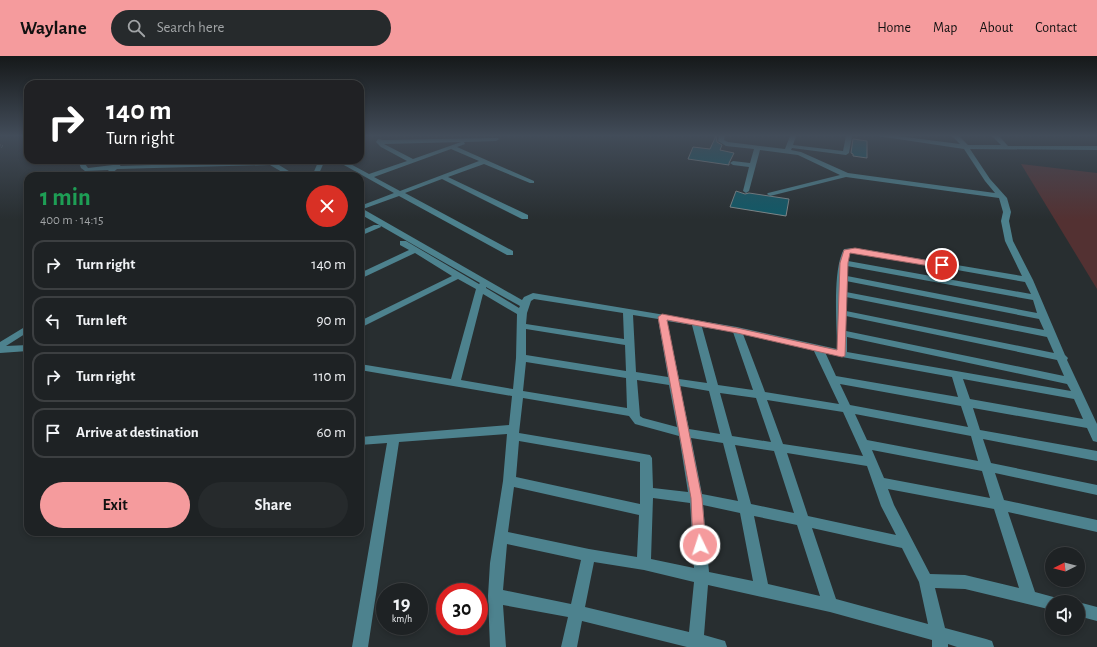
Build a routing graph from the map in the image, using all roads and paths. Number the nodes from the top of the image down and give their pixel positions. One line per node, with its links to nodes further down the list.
1 (82, 164): 13 (street)
2 (118, 164): 13 (street)
3 (196, 164): 14 (street)
4 (273, 164): 17 (street)
5 (346, 164): 18 (street)
6 (405, 164): 21 (street)
7 (478, 164): 22 (street)
8 (491, 164): 23 (street)
9 (739, 164): 12 (street)
10 (823, 164): 20 (street)
11 (977, 164): 27 (street)
12 (752, 165): 24 (street)
13 (116, 167): 14 (street); 15 (street)
14 (144, 167): 16 (street)
15 (110, 172)
16 (140, 172)
17 (286, 172)
18 (362, 172)
19 (364, 173): 21 (street)
20 (846, 175): 26 (street); 27 (street)
21 (370, 176): 25 (street)
22 (443, 177): 25 (street); 30 (street)
23 (532, 182)
24 (746, 191)
25 (401, 194): 28 (street); 35 (street)
26 (770, 194)
27 (1002, 196): 40 (street)
28 (364, 208)
29 (364, 211): 41 (street)
30 (525, 217)
31 (364, 219): 32 (street)
32 (377, 227): 33 (street); 34 (street)
33 (364, 232)
34 (415, 250): 37 (street); 38 (street)
35 (510, 253)
36 (844, 263): 39 (street); 40 (street); 43 (street)
37 (364, 274)
38 (458, 276): 41 (street); 49 (street)
39 (843, 278): 42 (street); 48 (street)
40 (1029, 280): 43 (street)
41 (483, 285): 44 (street); 70 (street)
42 (842, 294): 46 (street); 55 (street)
43 (1037, 298): 48 (street)
44 (524, 309): 45 (street); 51 (street)
45 (628, 312): 47 (street); 56 (street)
46 (843, 313): 54 (street); 63 (street)
47 (662, 317): 50 (street); 68 (street)
48 (1043, 317): 55 (street)
49 (364, 323)
50 (696, 323): 52 (street); 71 (street)
51 (523, 326): 56 (street); 62 (street)
52 (737, 330): 58 (street); 73 (street)
53 (24, 331): 57 (street)
54 (842, 334): 61 (street); 69 (street)
55 (1052, 335): 63 (street)
56 (629, 343): 65 (street)
57 (0, 346)
58 (817, 347): 61 (street); 67 (street)
59 (24, 348): 60 (street)
60 (0, 350)
61 (842, 354): 66 (street)
62 (521, 358): 65 (street); 72 (street)
63 (1063, 358): 69 (street)
64 (364, 368): 70 (street)
65 (630, 374): 68 (street); 77 (street)
66 (956, 374): 74 (street); 75 (street)
67 (832, 379): 75 (street); 76 (street)
68 (675, 381): 71 (street); 80 (street)
69 (1072, 381): 74 (street)
70 (455, 383): 72 (street)
71 (712, 387): 73 (street); 84 (street)
72 (517, 395): 77 (street); 79 (street)
73 (759, 395): 76 (street); 87 (street)
74 (1079, 396): 78 (street)
75 (964, 401): 78 (street); 81 (street)
76 (848, 410): 81 (street); 86 (street)
77 (634, 413): 80 (street)
78 (1092, 425): 83 (street)
79 (513, 432): 82 (street); 91 (street); 94 (street)
80 (684, 433): 84 (street); 95 (street)
81 (975, 434): 88 (street); 90 (street)
82 (394, 438): 85 (street); 117 (street)
83 (1097, 438)
84 (726, 439): 87 (street); 97 (street)
85 (364, 441)
86 (864, 444): 89 (street); 90 (street)
87 (779, 448): 89 (street); 99 (street)
88 (1097, 456)
89 (872, 462): 92 (street)
90 (987, 466): 93 (street); 96 (street)
91 (509, 481): 98 (street); 101 (street)
92 (878, 482): 96 (street); 102 (street)
93 (1097, 490)
94 (647, 492): 95 (street); 98 (street)
95 (696, 498): 97 (street); 105 (street)
96 (1000, 505): 100 (street); 109 (street)
97 (746, 508): 99 (street); 107 (street)
98 (646, 511): 104 (street)
99 (802, 519): 102 (street); 111 (street)
100 (1097, 526)
101 (502, 537): 103 (street); 108 (street)
102 (907, 543): 106 (street)
103 (589, 555): 104 (street); 113 (street)
104 (644, 564): 105 (street)
105 (702, 577): 107 (street); 116 (street)
106 (926, 581): 109 (street); 115 (street)
107 (762, 590): 111 (street)
108 (495, 596): 113 (street); 118 (street)
109 (1029, 597): 110 (street)
110 (1045, 601)
111 (830, 605): 115 (street)
112 (1085, 611): 114 (street)
113 (577, 612): 116 (street); 119 (street)
114 (1097, 614)
115 (940, 641): 121 (street)
116 (695, 644): 120 (street)
117 (360, 647)
118 (498, 647)
119 (568, 647)
120 (719, 647)
121 (986, 647)

